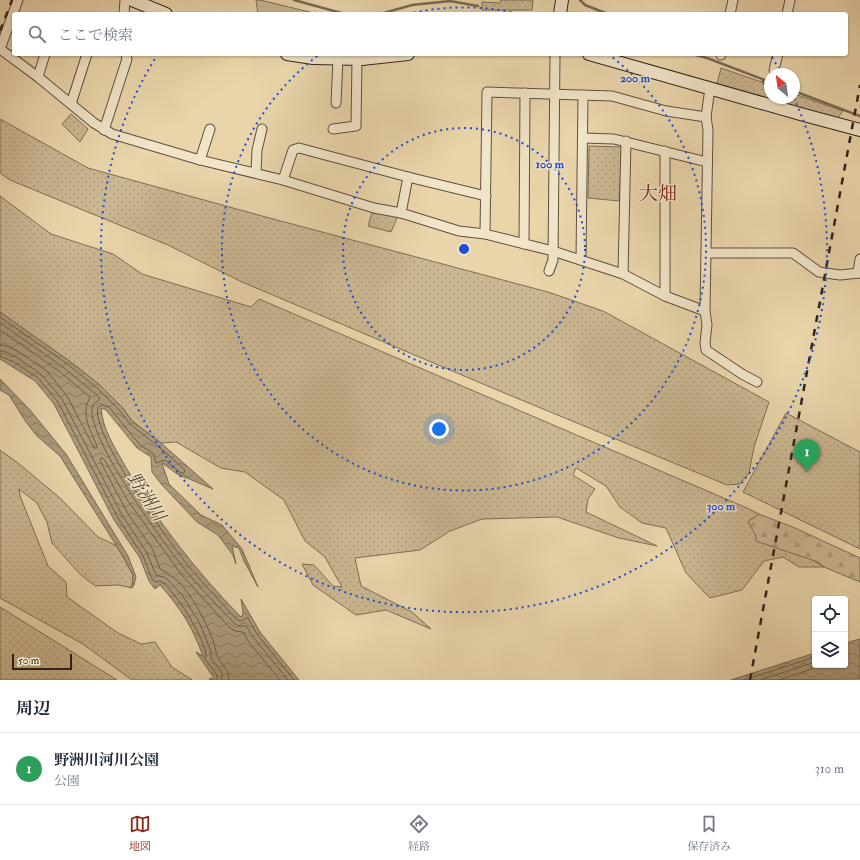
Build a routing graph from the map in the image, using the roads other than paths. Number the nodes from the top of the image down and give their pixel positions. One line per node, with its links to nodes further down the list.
1 (18, 0): 7 (street)
2 (125, 0): 8 (street)
3 (132, 0): 9 (main road)
4 (562, 0): 10 (main road)
5 (733, 0): 11 (street)
6 (790, 0): 12 (street)
7 (14, 12)
8 (124, 12)
9 (161, 12)
10 (560, 12)
11 (730, 12)
12 (787, 12)
13 (12, 16): 14 (street)
14 (0, 49): 26 (street)
15 (44, 56): 26 (street)
16 (86, 56): 32 (street)
17 (126, 56): 37 (street)
18 (300, 56): 23 (main road)
19 (388, 56): 24 (main road)
20 (555, 56): 29 (street)
21 (596, 56): 27 (main road)
22 (778, 56): 25 (street)
23 (338, 59): 24 (main road); 31 (street)
24 (357, 59): 36 (street)
25 (774, 68)
26 (38, 77): 32 (street)
27 (710, 88): 33 (street); 38 (main road)
28 (525, 93): 29 (street); 47 (street); 50 (street)
29 (555, 94): 30 (street); 51 (street)
30 (583, 95): 33 (street); 39 (street)
31 (336, 103)
32 (71, 104): 37 (street)
33 (706, 117): 43 (street)
34 (210, 129): 42 (street)
35 (262, 129): 44 (street)
36 (332, 129)
37 (104, 130): 42 (street)
38 (860, 130)
39 (583, 138): 40 (street); 54 (street)
40 (626, 141): 41 (street); 57 (street)
41 (665, 151): 43 (street); 58 (street)
42 (200, 160): 44 (street)
43 (707, 162): 52 (street)
44 (256, 173): 46 (street)
45 (408, 177): 46 (street); 47 (street); 48 (street)
46 (283, 180): 48 (street)
47 (486, 196): 49 (street)
48 (401, 213): 49 (street)
49 (485, 234): 50 (street)
50 (524, 244): 51 (street)
51 (553, 251): 54 (street); 55 (street)
52 (706, 253): 56 (street); 59 (street)
53 (860, 259): 56 (street)
54 (581, 260): 57 (street)
55 (549, 271)
56 (859, 273)
57 (622, 274): 58 (street)
58 (665, 296): 59 (street)
59 (705, 311): 60 (street)
60 (757, 382)

